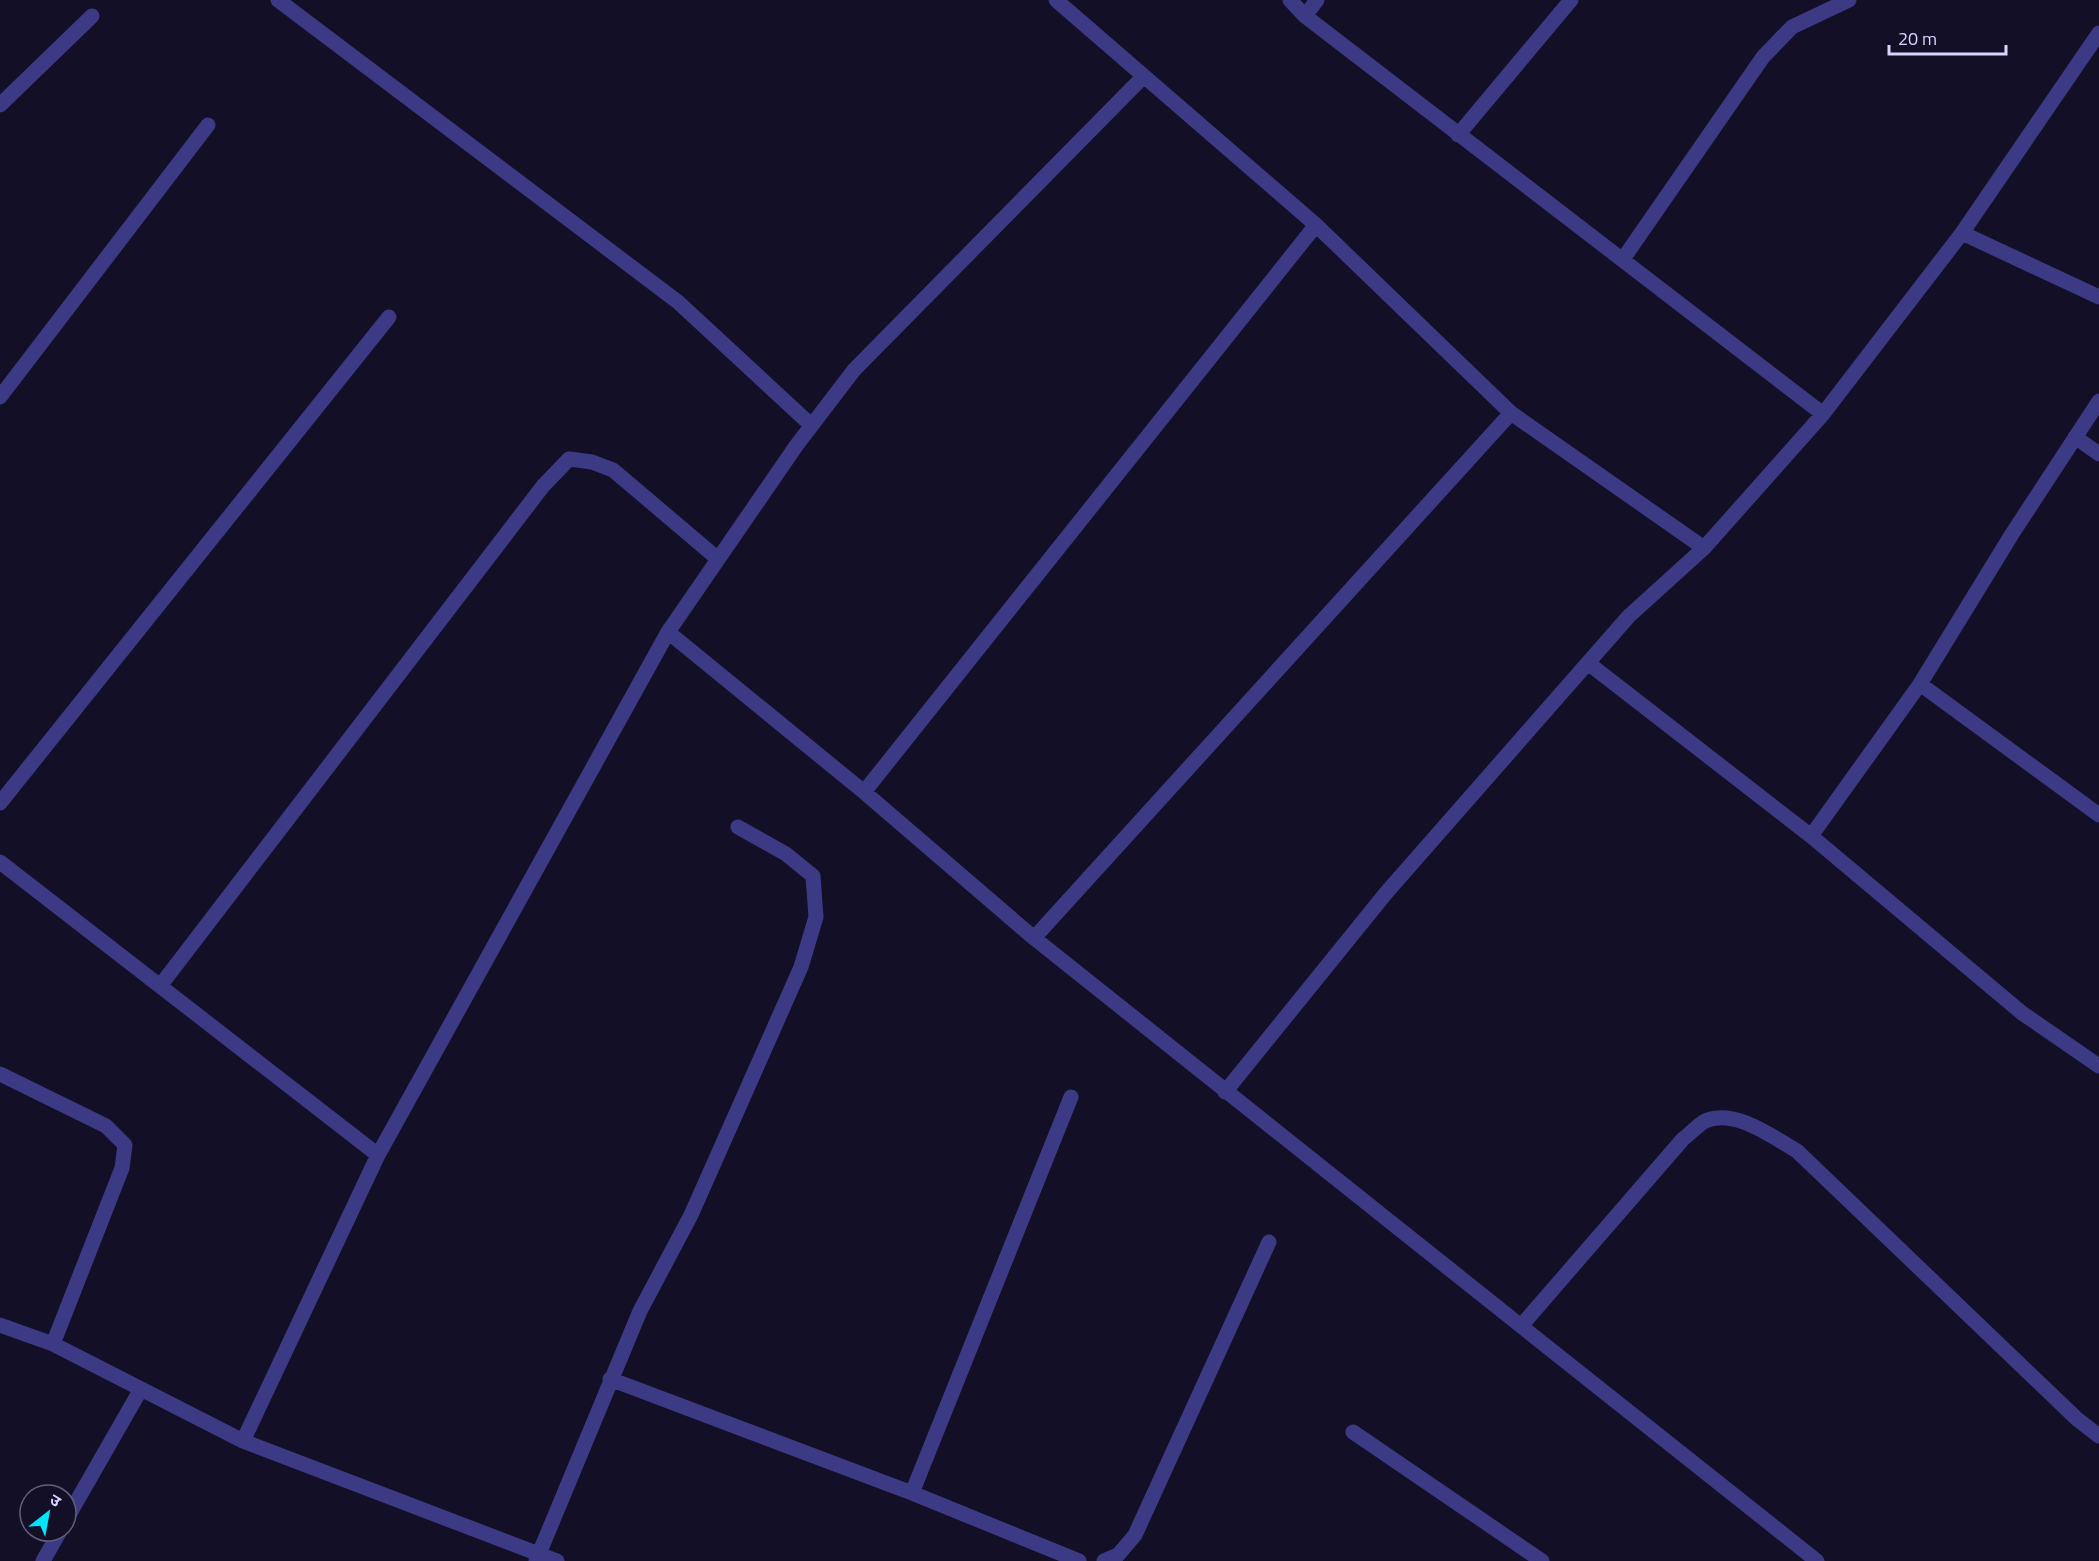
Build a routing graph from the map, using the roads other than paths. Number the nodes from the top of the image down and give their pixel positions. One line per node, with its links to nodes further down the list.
1 (278, 0): 23 (street)
2 (1056, 0): 10 (street)
3 (1290, 0): 8 (street)
4 (1317, 0): 8 (street)
5 (1571, 0): 13 (street)
6 (1849, 0): 16 (street)
7 (92, 16): 11 (street)
8 (1305, 16): 13 (street)
9 (2099, 33): 15 (street)
10 (1144, 76): 14 (street); 23 (street)
11 (0, 105)
12 (208, 125): 19 (street)
13 (1458, 135): 16 (street)
14 (1316, 225): 21 (street); 31 (street)
15 (1962, 233): 17 (street); 22 (street)
16 (1623, 259): 22 (street)
17 (2099, 297)
18 (389, 317): 32 (street)
19 (0, 397)
20 (2099, 401): 24 (street)
21 (1510, 413): 26 (street); 37 (street)
22 (1823, 414): 26 (street)
23 (812, 425): 27 (street)
24 (2075, 437): 25 (street); 30 (street)
25 (2099, 454)
26 (1704, 548): 29 (street)
27 (718, 559): 28 (street); 38 (street)
28 (668, 632): 31 (street); 43 (street)
29 (1588, 663): 35 (street); 41 (street)
30 (1920, 684): 33 (street); 35 (street)
31 (864, 792): 37 (street)
32 (0, 803)
33 (2099, 814)
34 (738, 827): 48 (street)
35 (1811, 836): 39 (street)
36 (0, 862): 38 (street)
37 (1034, 938): 41 (street)
38 (160, 986): 43 (street)
39 (2099, 1066)
40 (0, 1074): 47 (street)
41 (1225, 1092): 46 (street)
42 (1071, 1097): 53 (street)
43 (378, 1155): 52 (street)
44 (1269, 1242): 60 (street)
45 (0, 1325): 47 (street)
46 (1521, 1326): 51 (street); 62 (street)
47 (53, 1344): 49 (street)
48 (610, 1379): 53 (street); 56 (street)
49 (141, 1389): 52 (street); 54 (street)
50 (1353, 1432): 61 (street)
51 (2099, 1436)
52 (243, 1441): 56 (street)
53 (912, 1493): 59 (street)
54 (78, 1499)
55 (53, 1543): 57 (street)
56 (537, 1557): 58 (street)
57 (43, 1561)
58 (556, 1561)
59 (1079, 1561)
60 (1104, 1561)
61 (1542, 1561)
62 (1817, 1561)

